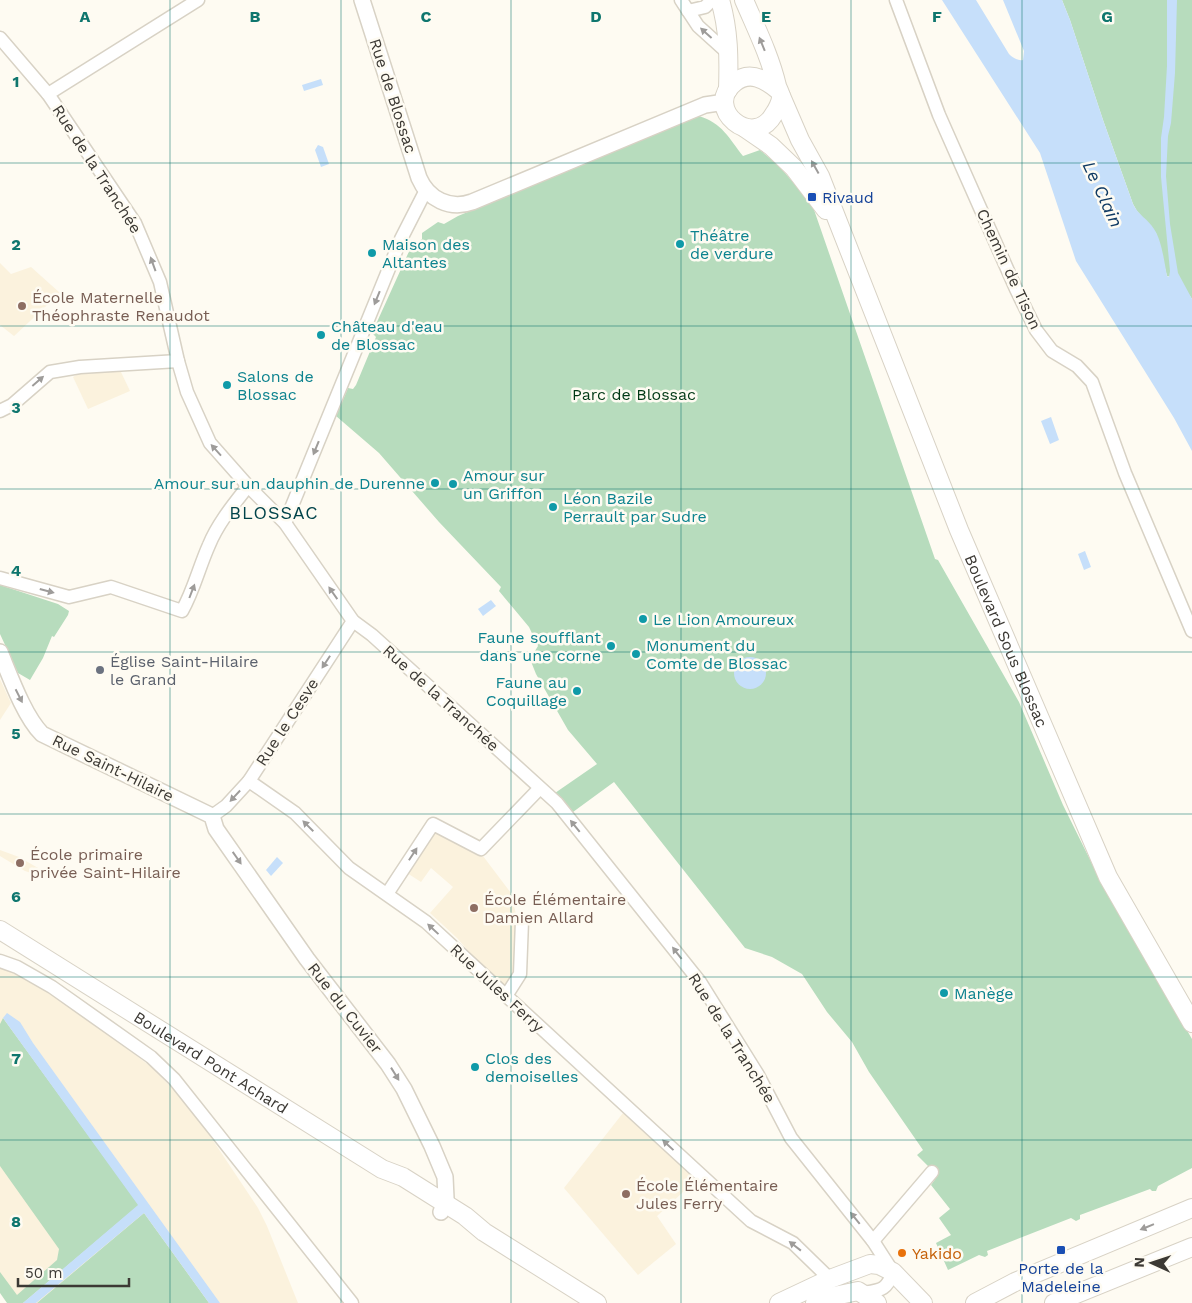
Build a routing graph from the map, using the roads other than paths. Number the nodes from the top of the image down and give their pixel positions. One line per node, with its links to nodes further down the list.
1 (198, 0): 12 (street)
2 (362, 0): 15 (street, Rue de Blossac)
3 (712, 0): 7 (street)
4 (720, 0): 9 (main road)
5 (744, 0): 11 (main road, Boulevard Sous Blossac, one-way to 5)
6 (896, 0): 23 (street, Chemin de Tison)
7 (684, 5): 9 (street, one-way to 7)
8 (0, 38): 12 (street, Rue de la Tranchée)
9 (729, 54): 10 (main road); 13 (main road)
10 (747, 76): 11 (main road); 13 (main road)
11 (780, 93): 14 (main road); 16 (main road, Boulevard Sous Blossac, one-way to 11)
12 (48, 94): 17 (street, Rue de la Tranchée, one-way to 12)
13 (726, 96): 14 (main road, Boulevard Sous Blossac); 15 (street)
14 (745, 128): 16 (main road, Boulevard Sous Blossac)
15 (426, 190): 20 (street, one-way to 20)
16 (846, 245): 35 (main road, Boulevard Sous Blossac)
17 (178, 361): 18 (street, one-way to 17); 19 (street, Rue de la Tranchée, one-way to 17)
18 (0, 411)
19 (248, 486): 20 (street, Rue de la Tranchée); 21 (street, one-way to 19)
20 (286, 523): 22 (street, Rue de la Tranchée, one-way to 20)
21 (0, 578)
22 (353, 621): 25 (street, Rue le Cesve, one-way to 25); 26 (street, Rue de la Tranchée)
23 (1192, 631)
24 (0, 652): 27 (street, Rue Saint-Hilaire, one-way to 27)
25 (248, 781): 27 (street, Rue le Cesve, one-way to 27); 28 (street, Rue Jules Ferry, one-way to 25)
26 (539, 789): 28 (street, one-way to 26); 39 (street, Rue de la Tranchée, one-way to 26)
27 (212, 816): 37 (street, Rue du Cuvier, one-way to 37)
28 (386, 894): 34 (street, Rue Jules Ferry, one-way to 28)
29 (522, 921): 34 (street)
30 (0, 930): 32 (main road, Boulevard Pont Achard)
31 (0, 941): 32 (main road, Boulevard Pont Achard)
32 (41, 955): 37 (main road, Boulevard Pont Achard)
33 (0, 961): 46 (street)
34 (506, 996): 42 (street, Rue Jules Ferry, one-way to 34)
35 (1192, 1023)
36 (932, 1172): 39 (street)
37 (443, 1207): 45 (main road, Boulevard Pont Achard)
38 (1192, 1208): 44 (main road, one-way to 44)
39 (873, 1241): 41 (street, Rue de la Tranchée)
40 (1192, 1247): 51 (main road)
41 (893, 1272): 42 (main road); 43 (street); 49 (main road)
42 (830, 1279): 47 (main road)
43 (870, 1298): 48 (main road)
44 (990, 1298): 50 (main road)
45 (592, 1301)
46 (352, 1303)
47 (779, 1303)
48 (815, 1303)
49 (923, 1303)
50 (975, 1303)
51 (1054, 1303)

